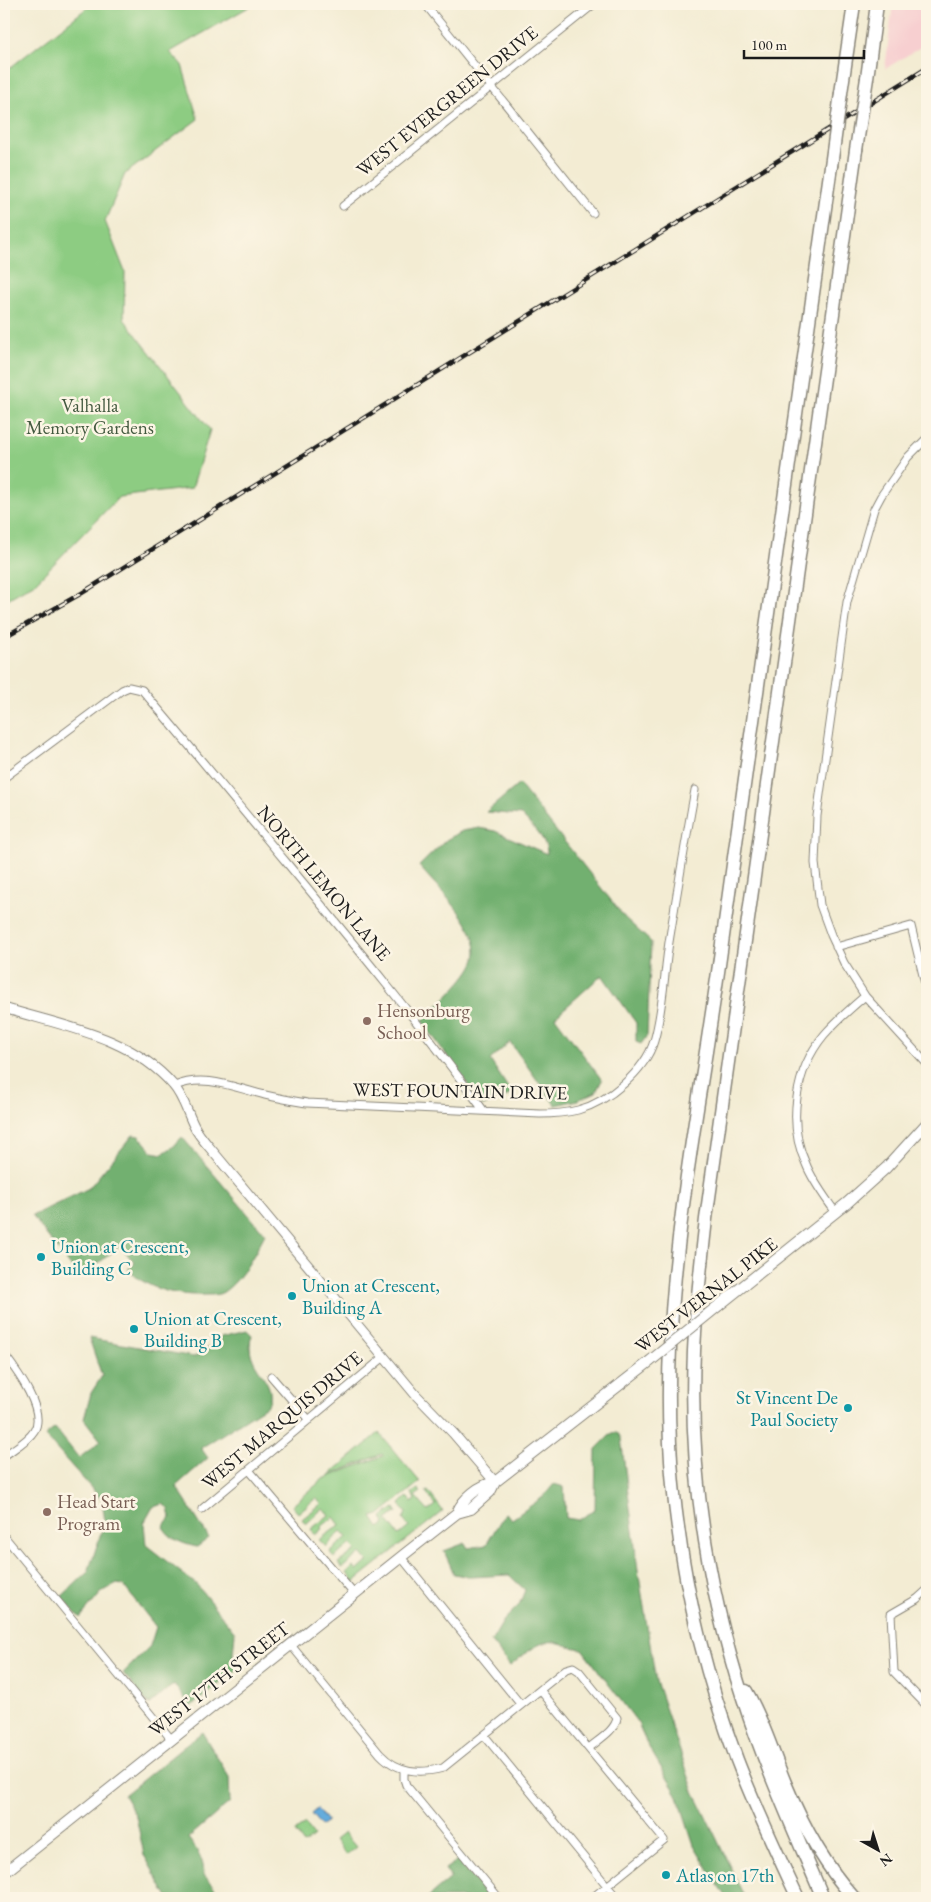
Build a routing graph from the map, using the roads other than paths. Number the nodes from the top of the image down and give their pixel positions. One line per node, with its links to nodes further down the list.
1 (425, 4): 5 (street)
2 (594, 4): 5 (street, WEST EVERGREEN DRIVE)
3 (854, 4): 41 (highway, bridge)
4 (877, 4): 33 (highway, bridge)
5 (491, 87): 6 (street, WEST EVERGREEN DRIVE); 7 (street)
6 (344, 206)
7 (593, 212)
8 (927, 438): 11 (street)
9 (4, 778): 17 (street, NORTH LEMON LANE)
10 (695, 790): 17 (street, WEST FOUNTAIN DRIVE)
11 (836, 947): 12 (street); 13 (street)
12 (927, 992)
13 (865, 996): 15 (street); 19 (street)
14 (4, 1008): 16 (street)
15 (927, 1064)
16 (175, 1086): 17 (street, WEST FOUNTAIN DRIVE); 21 (street)
17 (484, 1111)
18 (927, 1123): 19 (main road, WEST VERNAL PIKE)
19 (836, 1213): 26 (main road, WEST VERNAL PIKE, bridge)
20 (4, 1354): 24 (street)
21 (384, 1357): 23 (street, WEST MARQUIS DRIVE); 26 (street)
22 (271, 1376): 23 (street)
23 (309, 1420): 25 (street, WEST MARQUIS DRIVE)
24 (4, 1456)
25 (249, 1470): 27 (street, WEST MARQUIS DRIVE); 31 (street)
26 (495, 1482): 29 (main road, WEST 17TH STREET)
27 (202, 1509)
28 (4, 1536): 38 (street)
29 (401, 1557): 31 (main road, WEST 17TH STREET); 35 (street)
30 (927, 1590): 36 (street)
31 (354, 1594): 32 (main road, WEST 17TH STREET)
32 (290, 1644): 38 (main road, WEST 17TH STREET); 40 (street)
33 (734, 1669): 49 (highway); 50 (highway)
34 (540, 1690): 35 (street); 39 (street); 39 (street)
35 (521, 1705): 37 (street)
36 (927, 1706)
37 (484, 1735): 40 (street); 43 (street)
38 (171, 1739): 42 (main road, WEST 17TH STREET)
39 (589, 1748): 43 (street)
40 (404, 1770): 44 (street)
41 (772, 1843): 47 (highway); 48 (highway)
42 (4, 1874)
43 (607, 1886): 45 (street); 46 (street)
44 (499, 1898)
45 (592, 1898)
46 (617, 1898)
47 (789, 1898)
48 (798, 1898)
49 (823, 1898)
50 (854, 1898)

